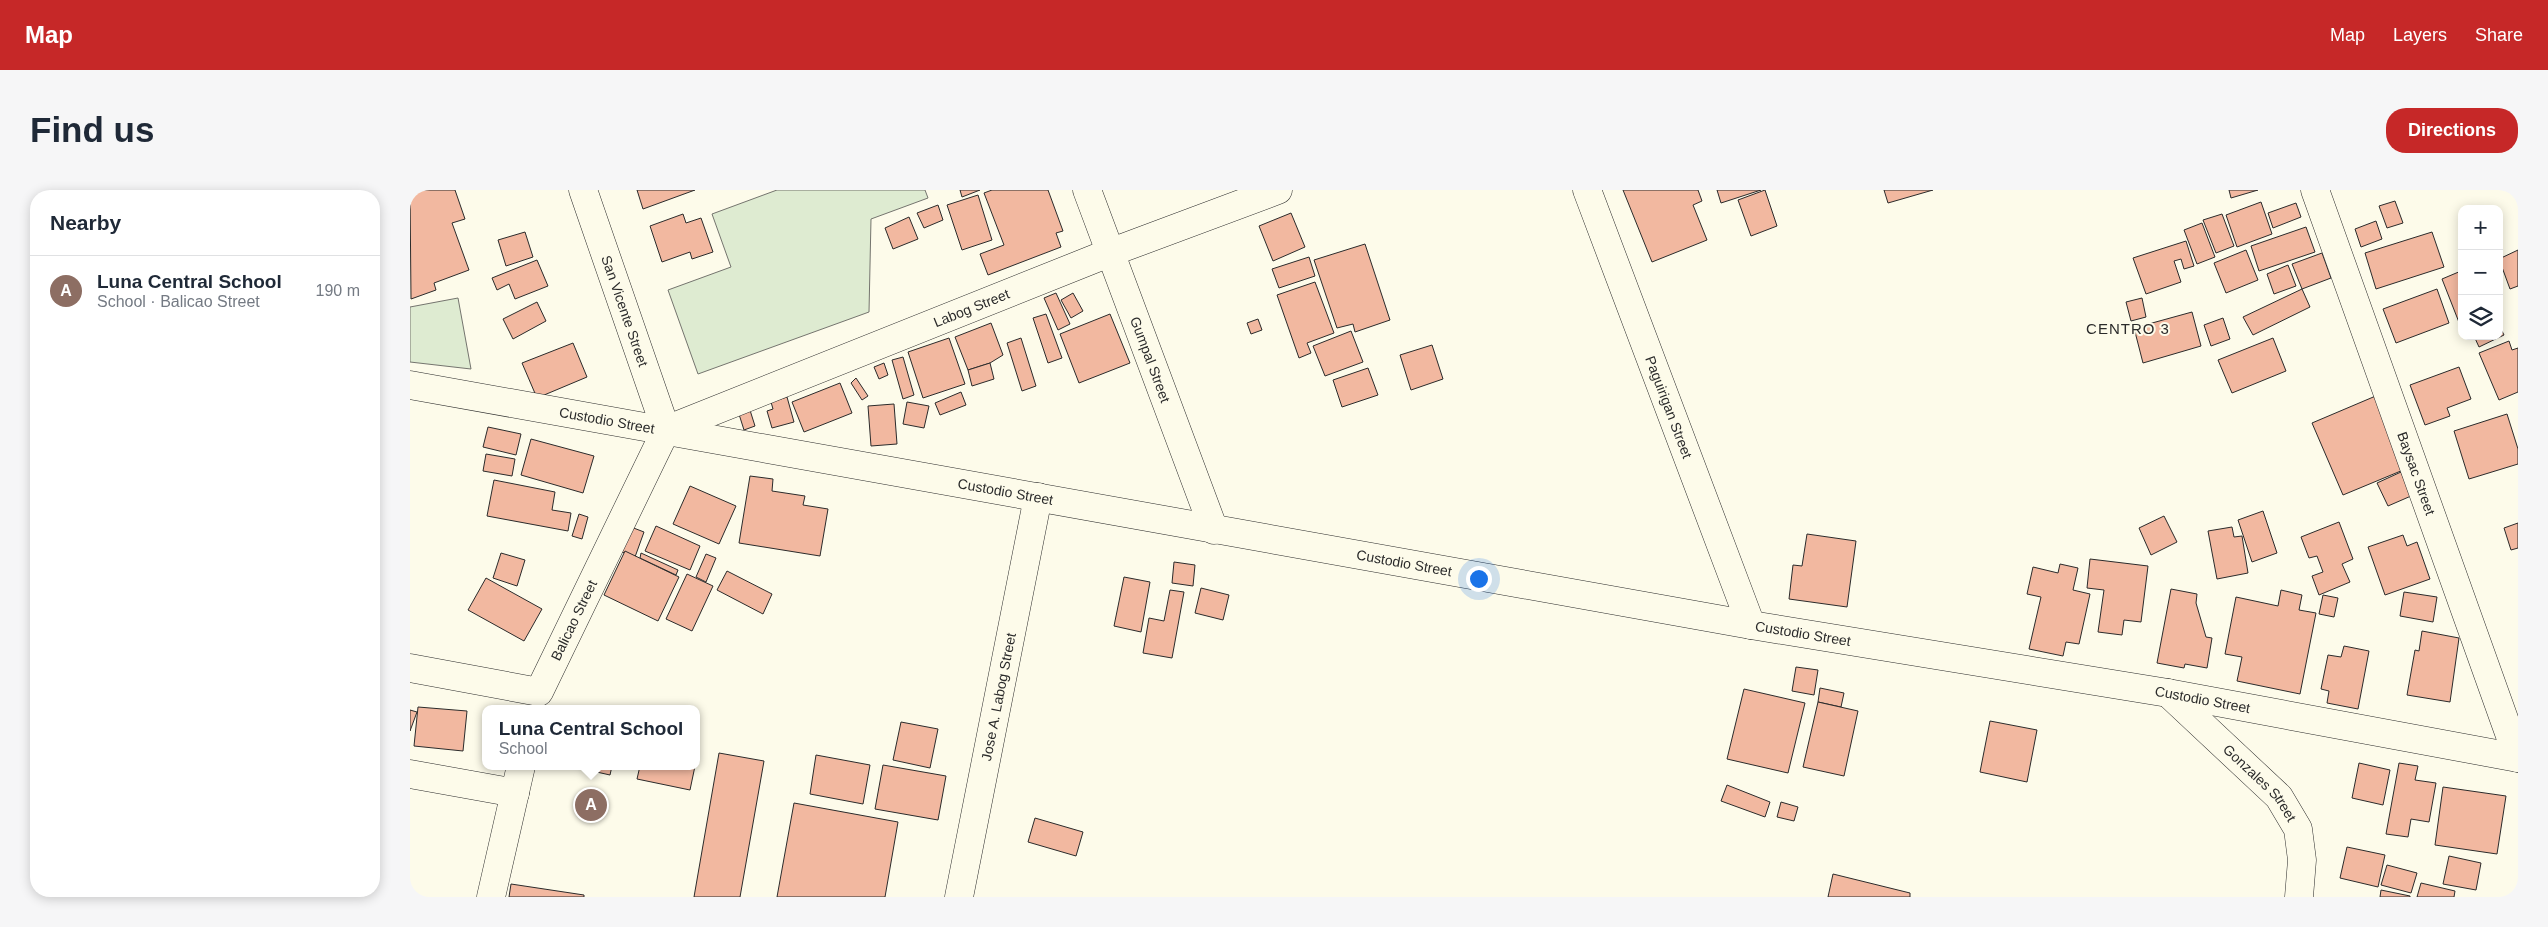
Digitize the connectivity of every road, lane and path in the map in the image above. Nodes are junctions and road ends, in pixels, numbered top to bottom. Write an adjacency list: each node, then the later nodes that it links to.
1 (583, 190): 8 (street, San Vicente Street)
2 (1087, 190): 6 (street, Gumpal Street)
3 (1278, 190): 6 (street, Labog Street)
4 (1587, 190): 11 (street, Paguirigan Street)
5 (2315, 190): 15 (street, Baysac Street)
6 (1109, 253): 8 (street, Labog Street); 10 (street, Gumpal Street)
7 (410, 385): 8 (street, Custodio Street)
8 (666, 430): 9 (street, Custodio Street); 14 (street, Balicao Street)
9 (1038, 497): 10 (street, Custodio Street); 20 (street, Jose A. Labog Street)
10 (1214, 530): 11 (street, Custodio Street)
11 (1751, 625): 13 (street, Custodio Street)
12 (410, 668): 14 (street, Balicao Street)
13 (2168, 693): 15 (street, Custodio Street); 21 (street, Gonzales Street)
14 (537, 700)
15 (2518, 758)
16 (520, 770): 18 (street)
17 (410, 774): 18 (street)
18 (515, 793): 19 (street)
19 (491, 897)
20 (959, 897)
21 (2299, 897)

